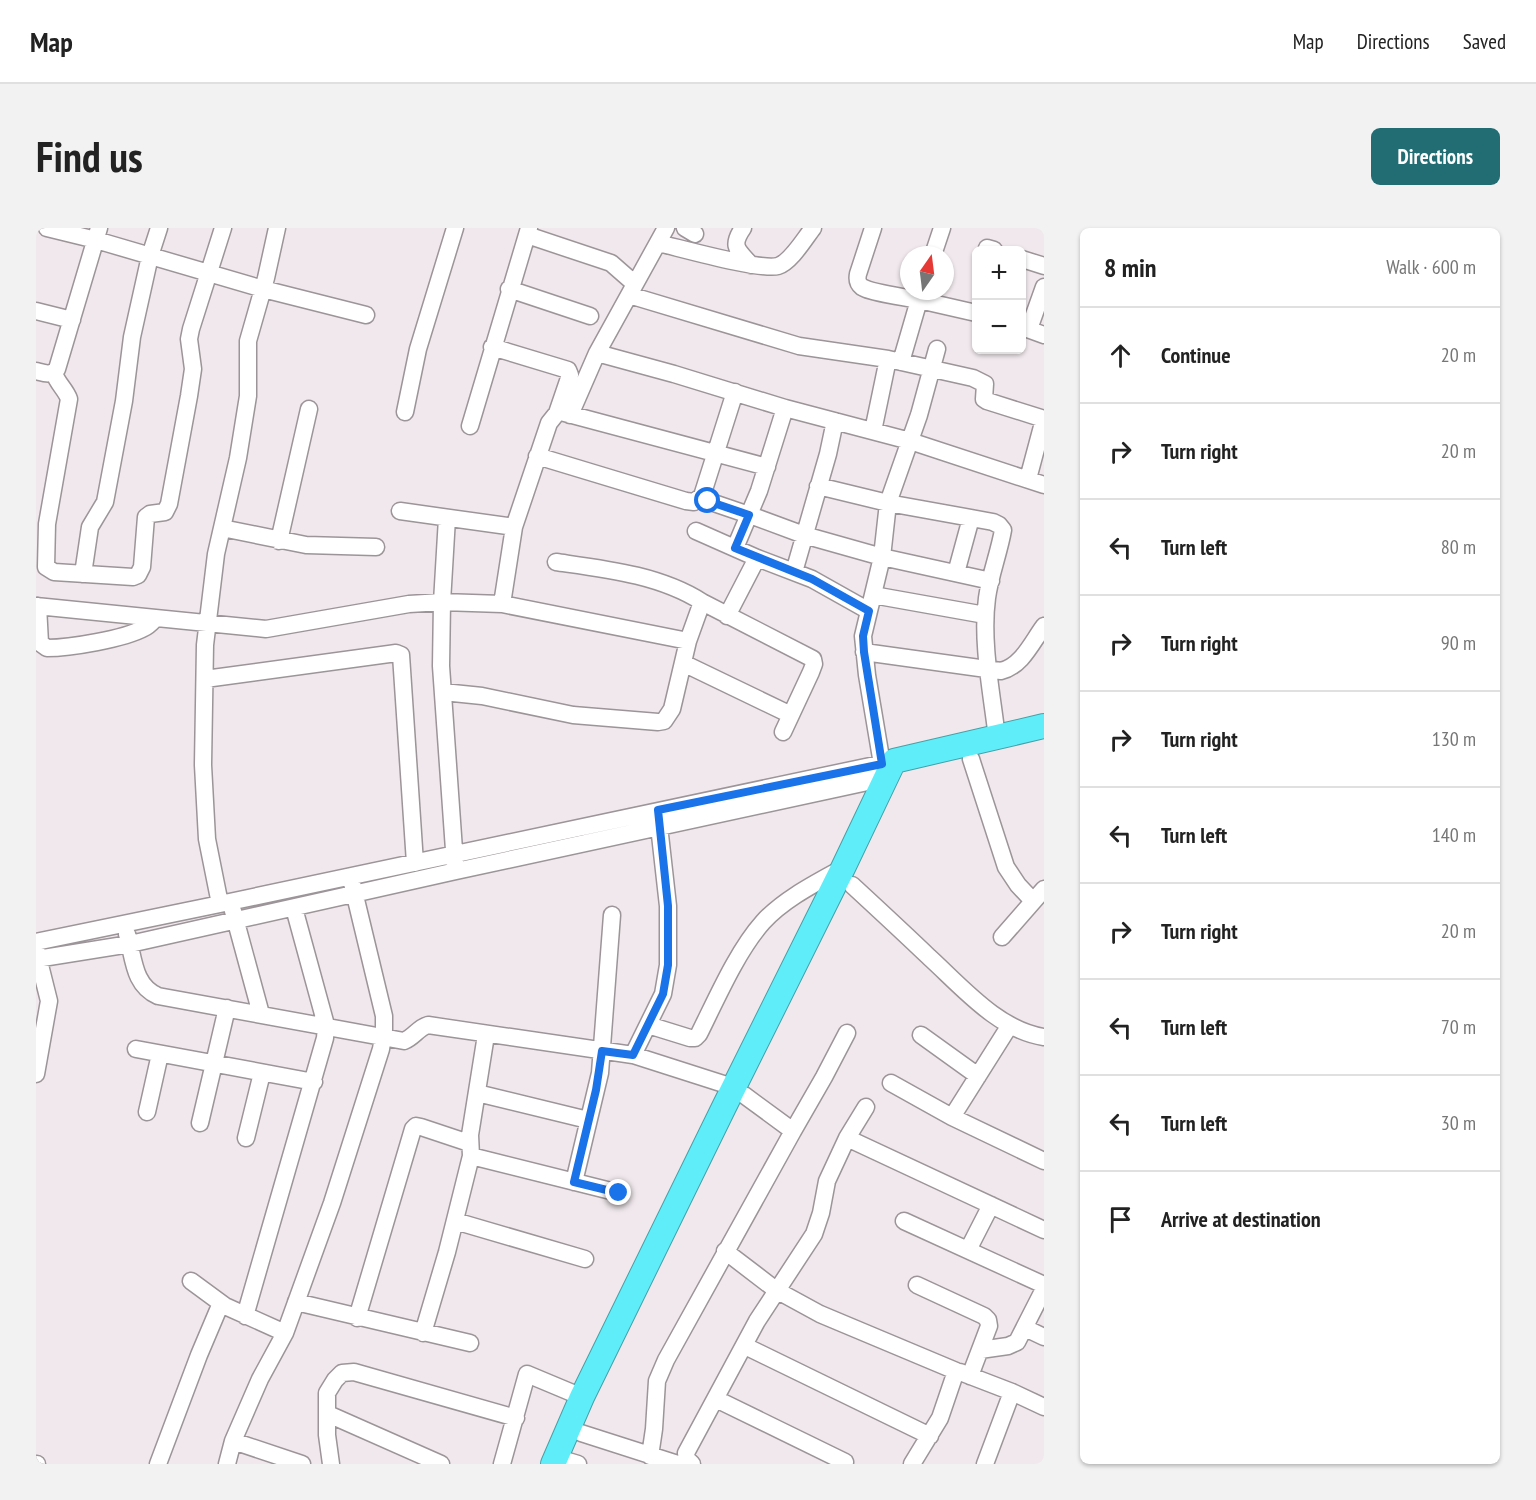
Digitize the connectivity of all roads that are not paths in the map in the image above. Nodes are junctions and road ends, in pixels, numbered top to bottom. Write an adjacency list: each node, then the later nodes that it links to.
1 (38, 228): 14 (street)
2 (47, 228): 12 (street)
3 (159, 228): 16 (street)
4 (223, 228): 20 (street)
5 (277, 228): 22 (street)
6 (455, 228): 44 (street)
7 (743, 228): 18 (street)
8 (813, 228): 18 (street)
9 (873, 228): 25 (street)
10 (942, 228): 15 (street)
11 (528, 231): 23 (street); 24 (street)
12 (98, 234): 16 (street); 32 (street)
13 (662, 235): 18 (street); 24 (street)
14 (36, 237)
15 (936, 246)
16 (150, 256): 20 (street); 75 (street)
17 (1026, 260): 19 (street)
18 (751, 265)
19 (1044, 266)
20 (208, 273): 22 (street); 75 (street)
21 (1044, 287): 33 (street)
22 (263, 289): 30 (street); 64 (street)
23 (509, 289): 31 (street); 34 (street)
24 (632, 290): 36 (street); 37 (street)
25 (900, 293)
26 (918, 300): 37 (street)
27 (936, 300): 29 (street)
28 (36, 311): 32 (street)
29 (972, 312)
30 (366, 315)
31 (590, 316)
32 (72, 320): 40 (street)
33 (1031, 330)
34 (492, 347): 45 (street); 48 (street)
35 (937, 349): 38 (street)
36 (597, 353): 41 (street); 45 (street)
37 (895, 360): 38 (street); 49 (street)
38 (932, 368): 46 (street); 50 (street)
39 (36, 371): 40 (street)
40 (54, 373): 75 (street)
41 (735, 392): 42 (street); 51 (street)
42 (785, 408): 47 (street); 53 (street)
43 (309, 409): 67 (street)
44 (405, 412)
45 (563, 414): 51 (street); 52 (street)
46 (1044, 419): 54 (street)
47 (835, 421): 49 (street); 56 (street)
48 (470, 426)
49 (873, 431): 50 (street)
50 (910, 441): 54 (street); 58 (street)
51 (716, 453): 53 (street); 57 (street)
52 (537, 456): 57 (street); 63 (street)
53 (767, 467): 60 (street)
54 (1028, 480): 55 (street)
55 (1044, 485)
56 (818, 486): 58 (street); 66 (street)
57 (698, 500): 60 (street)
58 (888, 503): 62 (street); 70 (street)
59 (400, 511): 61 (street)
60 (750, 516): 66 (street); 69 (street)
61 (447, 518): 63 (street); 77 (street)
62 (971, 518): 74 (street); 76 (street)
63 (514, 527): 80 (street)
64 (222, 528): 67 (street); 85 (street)
65 (696, 531): 69 (street)
66 (804, 535): 70 (street); 73 (street)
67 (279, 541): 68 (street)
68 (376, 547)
69 (735, 548): 71 (street)
70 (882, 557): 74 (street); 79 (street)
71 (756, 558): 73 (street); 83 (street)
72 (556, 562): 78 (street)
73 (794, 572): 79 (street)
74 (956, 573): 76 (street)
75 (82, 574)
76 (991, 581): 82 (street)
77 (442, 602): 80 (street); 85 (street); 92 (street)
78 (702, 602): 83 (street); 87 (street)
79 (871, 603): 82 (street); 88 (street)
80 (502, 604): 87 (street)
81 (37, 606): 84 (street); 84 (street)
82 (985, 615): 90 (street)
83 (727, 616): 93 (street)
84 (155, 619): 85 (street)
85 (208, 624): 91 (street)
86 (1044, 626): 90 (street)
87 (688, 641): 89 (street)
88 (864, 652): 90 (street); 99 (street)
89 (683, 663): 92 (street); 93 (street)
90 (989, 670): 96 (street)
91 (205, 679): 101 (street); 106 (street)
92 (443, 692): 102 (street)
93 (791, 715): 95 (street)
94 (1044, 726): 96 (highway)
95 (783, 732)
96 (997, 738): 99 (highway)
97 (1044, 742): 98 (highway)
98 (970, 759): 99 (highway); 105 (street)
99 (896, 767): 100 (street); 103 (highway)
100 (659, 818): 102 (street); 118 (street)
101 (415, 863): 102 (street); 104 (street)
102 (454, 863): 104 (street)
103 (848, 877): 118 (street); 119 (street); 135 (highway)
104 (352, 885): 106 (street); 107 (street); 123 (street)
105 (1039, 895): 111 (street)
106 (225, 903): 109 (street); 110 (street)
107 (294, 908): 109 (street); 117 (street)
108 (612, 915): 126 (street)
109 (236, 921): 113 (street); 116 (street)
110 (124, 924): 112 (street); 113 (street)
111 (1002, 937)
112 (36, 942)
113 (130, 944): 114 (street); 115 (street)
114 (37, 955): 131 (street)
115 (227, 1008): 116 (street); 129 (street)
116 (261, 1014): 117 (street)
117 (326, 1025): 123 (street); 133 (street)
118 (648, 1025): 128 (street)
119 (1010, 1025): 124 (street); 132 (street)
120 (847, 1033): 142 (street)
121 (486, 1035): 123 (street); 126 (street); 136 (street)
122 (921, 1035): 132 (street)
123 (383, 1037): 161 (street)
124 (1044, 1037)
125 (136, 1049): 127 (street)
126 (602, 1051): 128 (street); 140 (street)
127 (159, 1054): 129 (street); 138 (street)
128 (633, 1055): 135 (street)
129 (214, 1064): 130 (street); 141 (street)
130 (262, 1073): 133 (street); 143 (street)
131 (36, 1074)
132 (978, 1076): 139 (street)
133 (314, 1082): 163 (street)
134 (891, 1083): 139 (street)
135 (739, 1091): 142 (street); 174 (highway); 179 (highway)
136 (477, 1093): 140 (street); 145 (street)
137 (866, 1107): 144 (street)
138 (147, 1112)
139 (952, 1117): 146 (street)
140 (588, 1120): 147 (street)
141 (200, 1123)
142 (793, 1131): 153 (street)
143 (246, 1138)
144 (847, 1138): 149 (street); 160 (street)
145 (470, 1149): 147 (street); 150 (street); 164 (street)
146 (1044, 1161)
147 (574, 1182): 148 (street)
148 (619, 1193)
149 (991, 1205): 152 (street); 154 (street)
150 (455, 1221): 155 (street); 167 (street)
151 (903, 1221): 154 (street)
152 (1044, 1230)
153 (725, 1251): 160 (street); 182 (street)
154 (968, 1251): 158 (street)
155 (585, 1259)
156 (191, 1281): 162 (street)
157 (918, 1284): 171 (street)
158 (1044, 1285)
159 (1044, 1289): 165 (street)
160 (776, 1290): 170 (street); 172 (street)
161 (296, 1302): 164 (street); 166 (street)
162 (221, 1303): 163 (street); 185 (street)
163 (245, 1316): 166 (street)
164 (357, 1318): 167 (street)
165 (1025, 1329): 168 (street); 171 (street)
166 (285, 1333): 181 (street)
167 (423, 1333): 169 (street)
168 (1044, 1337)
169 (470, 1343)
170 (745, 1346): 175 (street); 180 (street)
171 (980, 1350): 172 (street)
172 (963, 1373): 173 (street); 180 (street)
173 (1012, 1392): 176 (street); 194 (street)
174 (582, 1397): 178 (street); 184 (highway)
175 (716, 1399): 183 (street); 192 (street)
176 (1044, 1407)
177 (328, 1414): 178 (street); 188 (street); 189 (street)
178 (516, 1418): 190 (street)
179 (581, 1433): 182 (street); 184 (highway)
180 (930, 1436): 193 (street)
181 (233, 1441): 186 (street); 187 (street)
182 (650, 1456): 191 (street)
183 (845, 1462)
184 (566, 1463)
185 (158, 1464)
186 (227, 1464)
187 (302, 1464)
188 (331, 1464)
189 (441, 1464)
190 (502, 1464)
191 (678, 1464)
192 (692, 1464)
193 (912, 1464)
194 (985, 1464)

